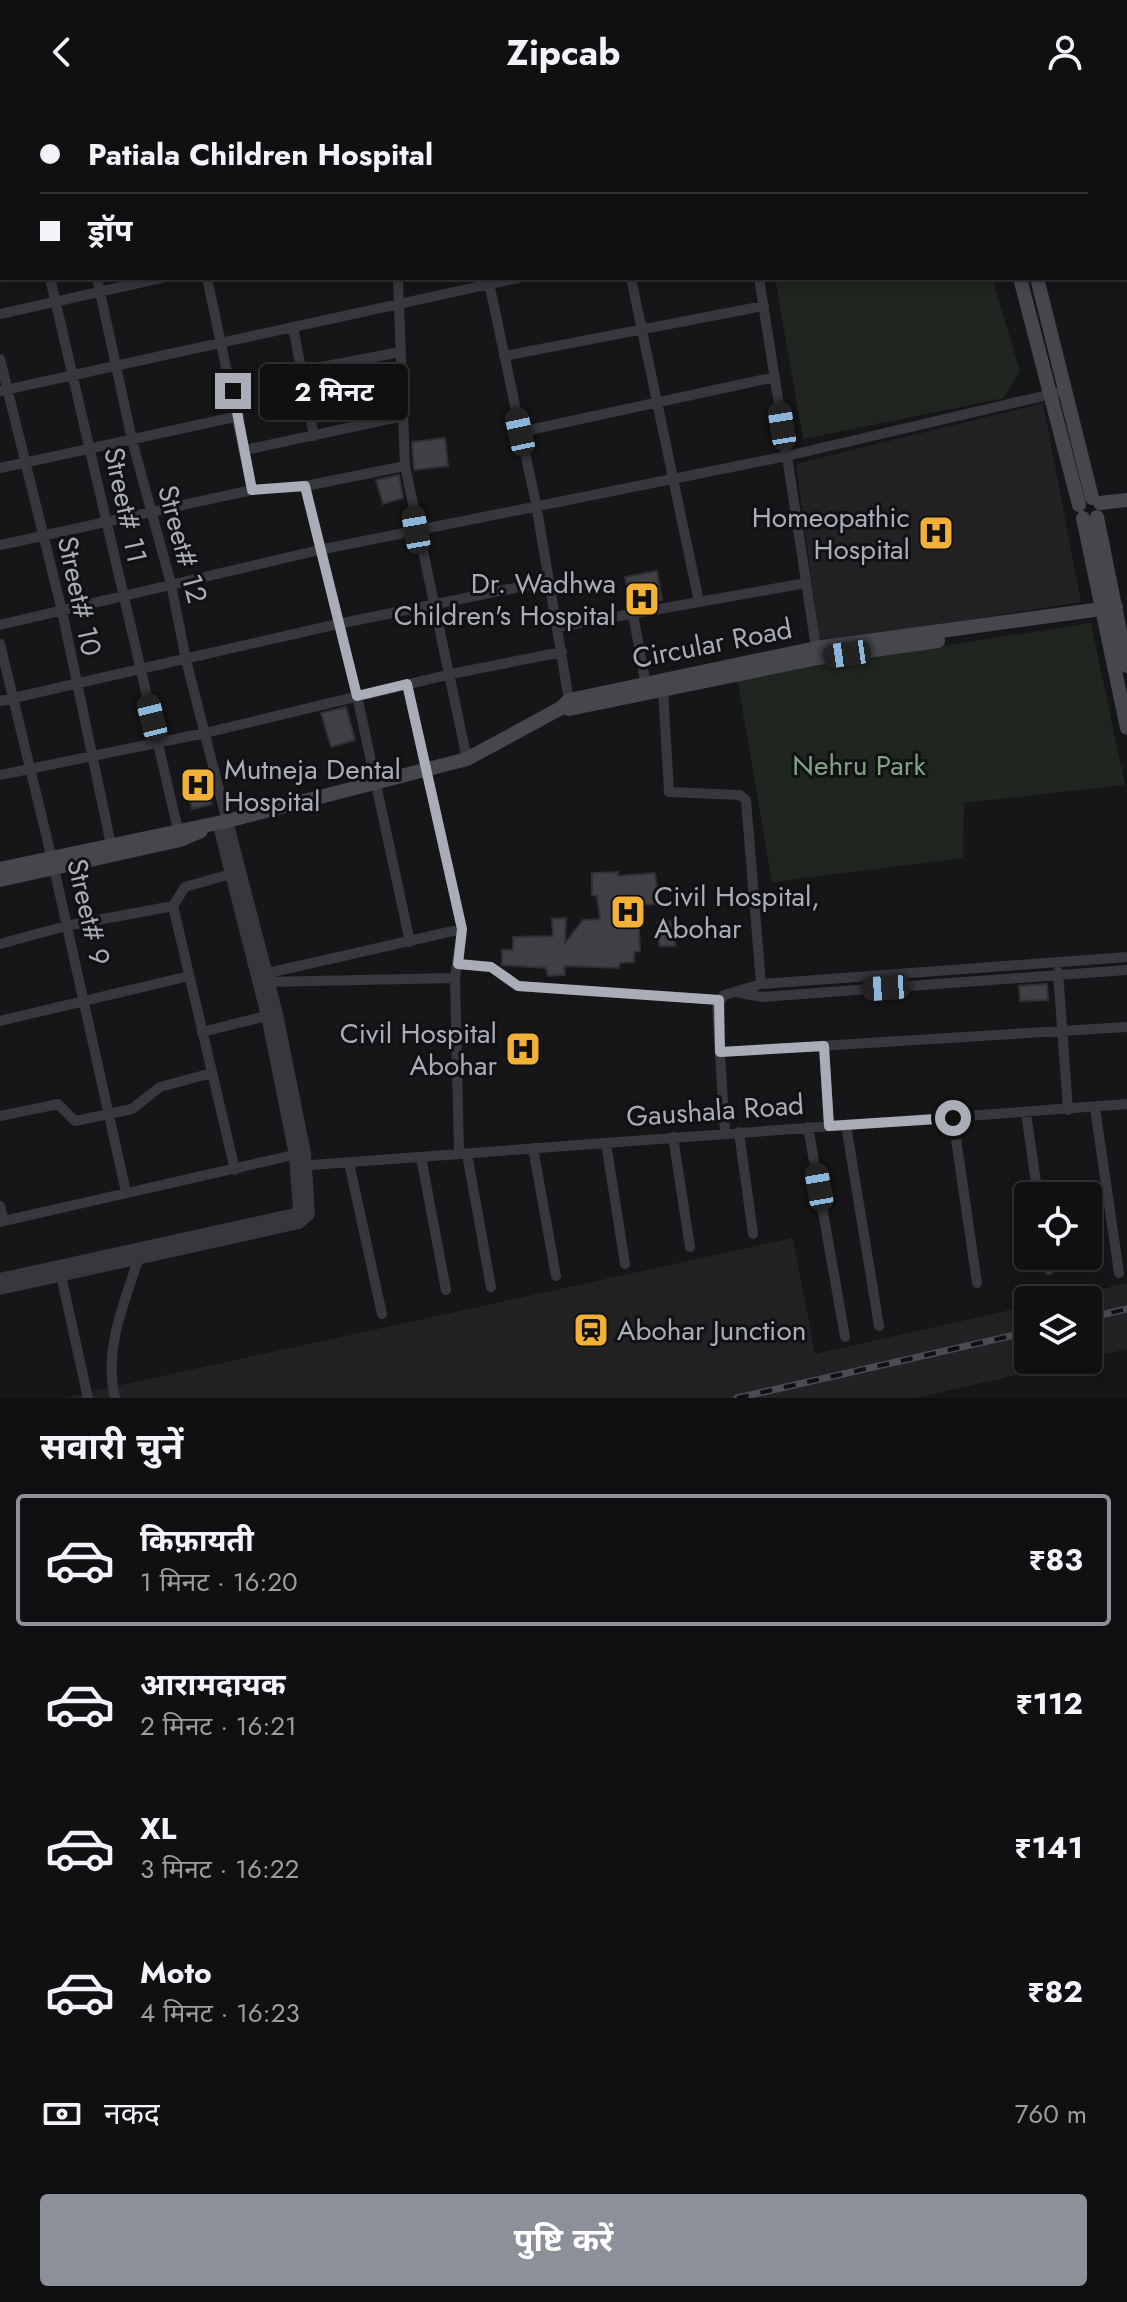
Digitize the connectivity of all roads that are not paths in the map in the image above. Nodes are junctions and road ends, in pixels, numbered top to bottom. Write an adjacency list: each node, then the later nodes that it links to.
1 (51, 280): 12 (street, Street# 11)
2 (97, 280): 11 (street, Street# 12)
3 (152, 280): 11 (street)
4 (207, 280): 18 (street)
5 (398, 280): 13 (street)
6 (631, 280): 17 (street)
7 (759, 280): 14 (street)
8 (1021, 280): 27 (main road)
9 (1037, 280): 27 (main road)
10 (488, 281): 13 (street); 20 (street)
11 (100, 292): 12 (street); 22 (street, Street# 12)
12 (56, 301): 15 (street); 24 (street, Street# 11)
13 (399, 303): 16 (street); 19 (street)
14 (764, 306): 17 (street); 25 (street)
15 (0, 314)
16 (293, 327): 18 (street); 23 (street)
17 (641, 328): 20 (street); 28 (street)
18 (222, 341): 22 (street); 29 (street)
19 (400, 352): 23 (street); 30 (street)
20 (504, 356): 31 (street)
21 (0, 359): 26 (street, Street# 10)
22 (117, 367): 24 (street); 33 (street, Street# 12)
23 (301, 371): 32 (street)
24 (74, 375): 26 (street); 34 (street, Street# 11)
25 (775, 377): 28 (street); 36 (street)
26 (4, 390): 37 (street, Street# 10)
27 (1059, 392): 36 (street); 45 (main road)
28 (656, 404): 31 (street); 40 (street)
29 (239, 416): 33 (street); 35 (street)
30 (403, 416): 32 (street); 38 (street)
31 (520, 432): 44 (street)
32 (314, 436): 35 (street)
33 (132, 440): 34 (street); 47 (street, Street# 12)
34 (90, 449): 37 (street); 48 (street, Street# 11)
35 (245, 450): 42 (street)
36 (787, 456): 40 (street); 54 (street)
37 (24, 463): 39 (street); 50 (street, Street# 10)
38 (405, 466): 41 (street); 49 (street)
39 (0, 468)
40 (673, 477): 44 (street); 57 (street)
41 (305, 486): 42 (street); 52 (street)
42 (252, 490): 47 (street)
43 (1127, 500): 45 (main road)
44 (536, 504): 49 (street); 53 (street)
45 (1092, 509): 46 (main road); 60 (main road)
46 (1127, 510)
47 (150, 513): 48 (street); 55 (street, Street# 12)
48 (106, 525): 50 (street); 56 (street, Street# 11)
49 (416, 530): 52 (street); 58 (street)
50 (42, 536): 51 (street); 59 (street, Street# 10)
51 (0, 545)
52 (319, 550): 55 (street); 62 (street)
53 (549, 581): 58 (street); 64 (street)
54 (806, 583): 57 (street); 67 (street)
55 (171, 584): 56 (street); 68 (street, Street# 12)
56 (122, 594): 59 (street); 70 (street, Street# 11)
57 (699, 602): 61 (street)
58 (434, 603): 62 (street); 71 (street)
59 (62, 611): 63 (street); 72 (street, Street# 10)
60 (1111, 612): 67 (main road, Circular Road); 69 (main road); 80 (main road)
61 (633, 614): 64 (street); 74 (street)
62 (338, 624): 68 (street); 76 (street)
63 (0, 625)
64 (558, 627): 66 (street)
65 (0, 644): 77 (street, Street# 9)
66 (562, 652): 71 (street); 79 (street)
67 (817, 653): 74 (main road, Circular Road); 75 (main road, Circular Road)
68 (186, 660): 70 (street); 81 (street, Street# 12)
69 (1127, 666)
70 (140, 670): 72 (street); 82 (street, Street# 11)
71 (451, 674): 73 (street); 84 (street)
72 (74, 683): 77 (street); 83 (street, Street# 10)
73 (407, 684): 76 (street); 86 (street)
74 (646, 687): 75 (main road, Circular Road); 79 (main road, Circular Road)
75 (663, 689): 109 (street)
76 (357, 696): 81 (street); 88 (street)
77 (13, 699): 78 (street); 85 (street, Street# 9)
78 (0, 701)
79 (565, 704): 84 (main road, Circular Road)
80 (1127, 728)
81 (205, 733): 82 (street); 89 (street, Street# 12)
82 (158, 741): 83 (street); 90 (street, Street# 11)
83 (91, 756): 85 (street); 91 (street, Street# 10)
84 (467, 759): 86 (main road, Circular Road)
85 (29, 769): 87 (street); 92 (street, Street# 9)
86 (427, 769): 88 (main road, Circular Road); 98 (street)
87 (0, 775)
88 (376, 782): 89 (main road, Circular Road); 99 (street)
89 (219, 822): 90 (main road, Circular Road); 92 (main road, Circular Road); 94 (street)
90 (178, 830): 91 (main road, Circular Road)
91 (111, 845): 92 (main road, Circular Road)
92 (53, 864): 93 (main road, Circular Road); 95 (main road, Circular Road); 97 (street, Street# 9)
93 (0, 869)
94 (234, 873): 96 (street); 107 (street)
95 (0, 880)
96 (173, 906): 97 (street); 105 (street)
97 (66, 926): 100 (street); 112 (street, Street# 9)
98 (462, 929): 99 (street); 103 (street)
99 (410, 942): 107 (street)
100 (0, 944)
101 (1127, 957): 102 (street)
102 (1058, 963): 106 (street); 109 (street)
103 (458, 964): 108 (street); 111 (street)
104 (1127, 970): 106 (street)
105 (189, 976): 112 (street); 116 (street)
106 (1058, 976): 110 (street); 117 (street)
107 (263, 978): 108 (street); 113 (street)
108 (455, 978): 136 (street)
109 (761, 984): 110 (street)
110 (733, 992): 111 (street)
111 (719, 1000): 119 (street)
112 (85, 1004): 114 (street); 125 (street, Street# 9)
113 (272, 1015): 116 (street); 138 (street)
114 (0, 1021)
115 (1127, 1027): 117 (street)
116 (202, 1032): 120 (street)
117 (1061, 1033): 118 (street); 123 (street)
118 (824, 1046): 119 (street); 129 (street)
119 (720, 1052): 132 (street)
120 (212, 1073): 125 (street); 140 (street)
121 (1127, 1104): 122 (street, Gaushala Road)
122 (1095, 1108): 123 (street, Gaushala Road); 150 (street)
123 (1068, 1110): 124 (street, Gaushala Road)
124 (1026, 1113): 127 (street, Gaushala Road); 141 (street)
125 (108, 1114): 126 (street); 142 (street, Street# 9)
126 (0, 1116)
127 (953, 1118): 128 (street, Gaushala Road); 153 (street)
128 (846, 1125): 129 (street, Gaushala Road); 158 (street)
129 (829, 1126): 130 (street, Gaushala Road)
130 (808, 1127): 131 (street, Gaushala Road); 159 (street)
131 (739, 1132): 132 (street, Gaushala Road); 145 (street)
132 (725, 1133): 133 (street, Gaushala Road)
133 (673, 1137): 134 (street, Gaushala Road); 146 (street)
134 (606, 1143): 135 (street, Gaushala Road); 148 (street)
135 (533, 1148): 136 (street, Gaushala Road); 151 (street)
136 (463, 1154): 137 (street, Gaushala Road); 154 (street)
137 (421, 1157): 139 (street, Gaushala Road); 156 (street)
138 (301, 1160): 139 (street, Gaushala Road); 140 (street, Gaushala Road); 147 (street)
139 (349, 1163): 157 (street)
140 (235, 1170): 142 (street, Gaushala Road)
141 (1036, 1182)
142 (126, 1192): 144 (street, Gaushala Road)
143 (0, 1206): 144 (street)
144 (2, 1222)
145 (753, 1234)
146 (690, 1247)
147 (140, 1254): 149 (street); 161 (street)
148 (625, 1264)
149 (60, 1271): 152 (street); 155 (street); 160 (street)
150 (1119, 1273)
151 (556, 1276)
152 (0, 1279)
153 (977, 1283)
154 (491, 1287)
155 (0, 1289)
156 (446, 1290)
157 (382, 1314)
158 (879, 1326)
159 (845, 1337)
160 (88, 1398)
161 (115, 1398)

